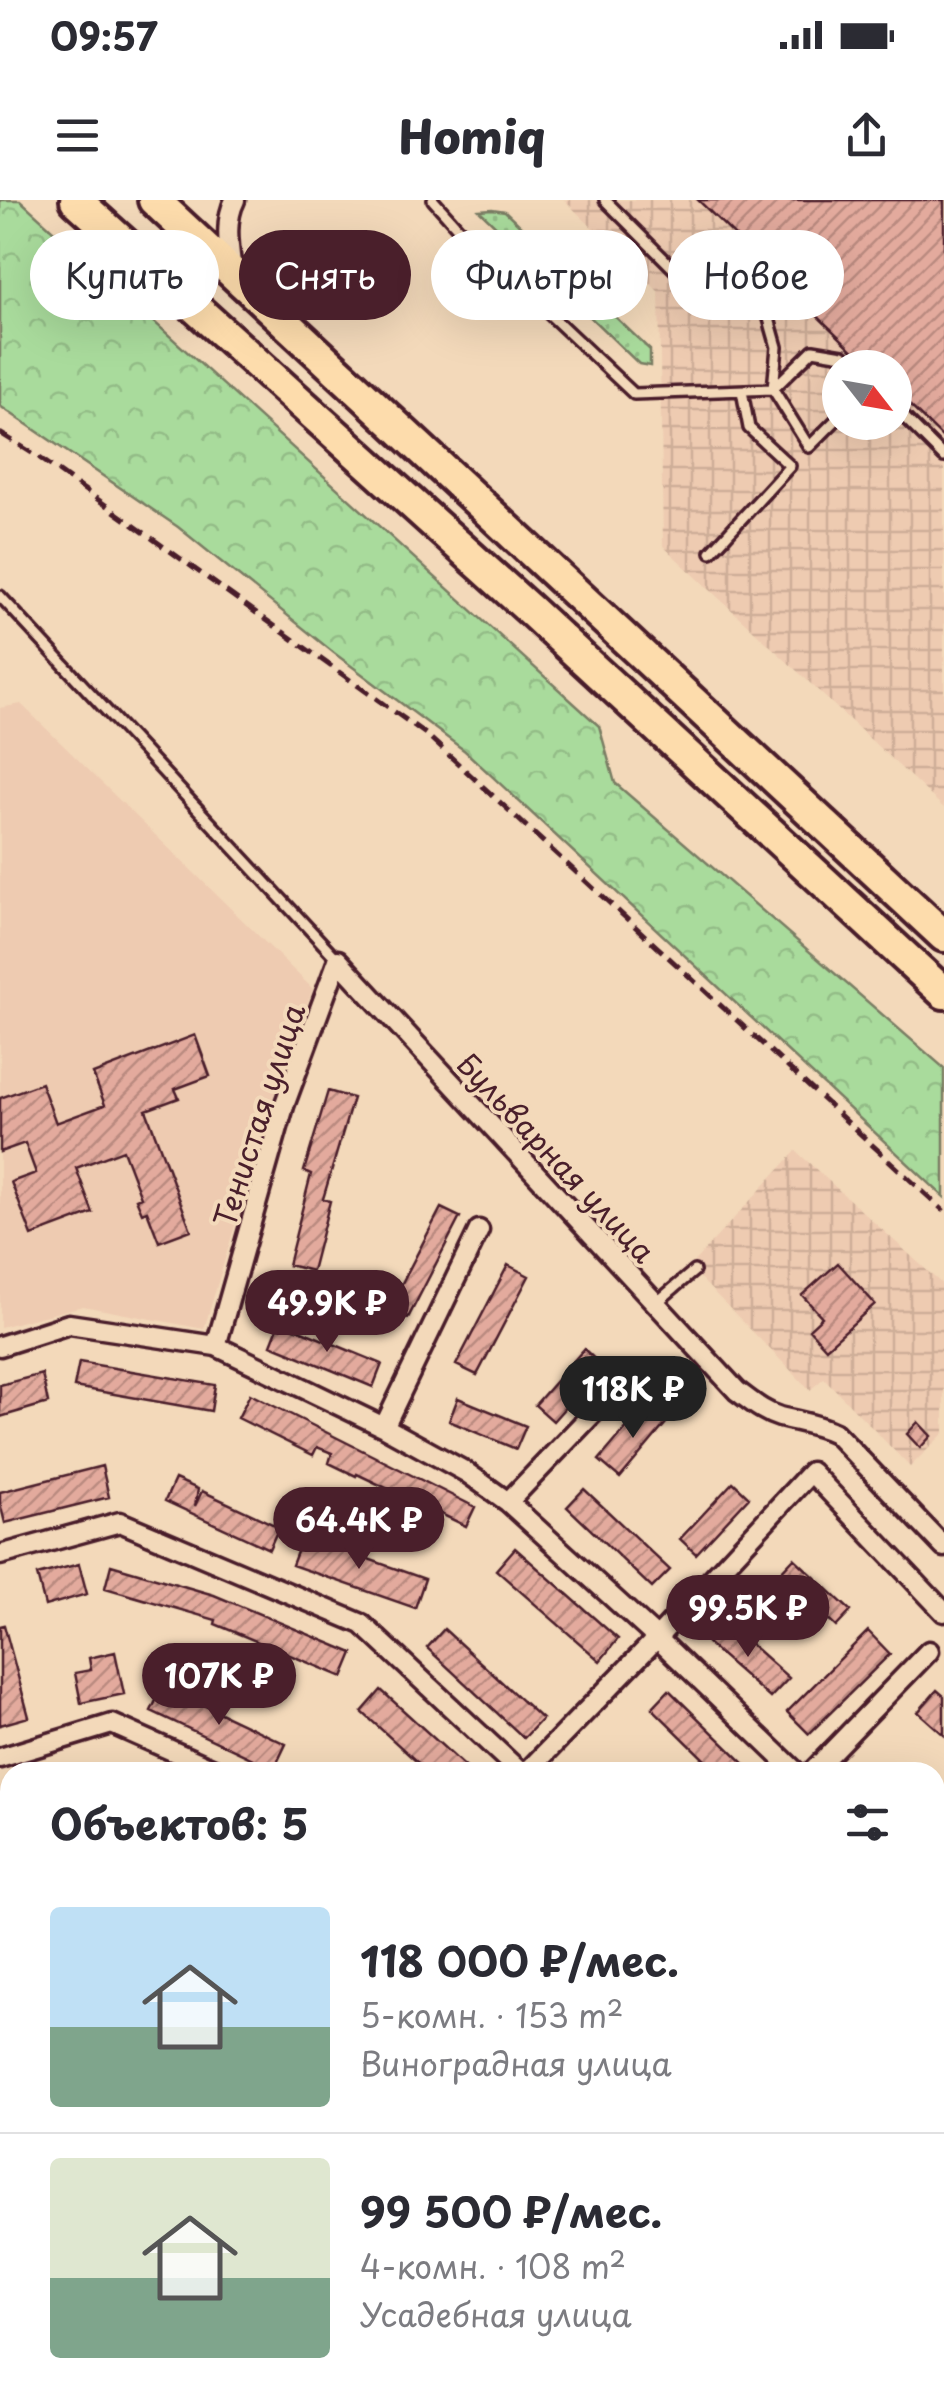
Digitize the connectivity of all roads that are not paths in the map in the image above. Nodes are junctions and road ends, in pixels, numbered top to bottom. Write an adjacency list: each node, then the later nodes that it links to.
1 (76, 200): 17 (highway)
2 (154, 200): 6 (highway)
3 (235, 200): 6 (street)
4 (433, 200): 9 (lane)
5 (604, 200): 8 (lane)
6 (232, 271): 15 (highway)
7 (822, 351): 8 (lane)
8 (773, 388): 9 (lane); 11 (lane)
9 (742, 392): 13 (lane)
10 (912, 425): 12 (lane)
11 (822, 433)
12 (944, 457)
13 (711, 552)
14 (0, 596): 16 (lane)
15 (944, 936)
16 (338, 960): 20 (street, Бульварная улица); 22 (street, Тенистая улица)
17 (944, 993)
18 (479, 1230): 24 (street)
19 (694, 1271): 20 (lane)
20 (655, 1304): 26 (street, Бульварная улица)
21 (0, 1346): 22 (street)
22 (216, 1346): 24 (street)
23 (620, 1385): 25 (street)
24 (384, 1427): 25 (street)
25 (508, 1502): 29 (street)
26 (944, 1548)
27 (0, 1554): 33 (street)
28 (944, 1612): 29 (street)
29 (657, 1638): 34 (street); 35 (street)
30 (929, 1650): 36 (street)
31 (0, 1758): 32 (street)
32 (198, 1762)
33 (513, 1762)
34 (534, 1762)
35 (786, 1762)
36 (822, 1762)

